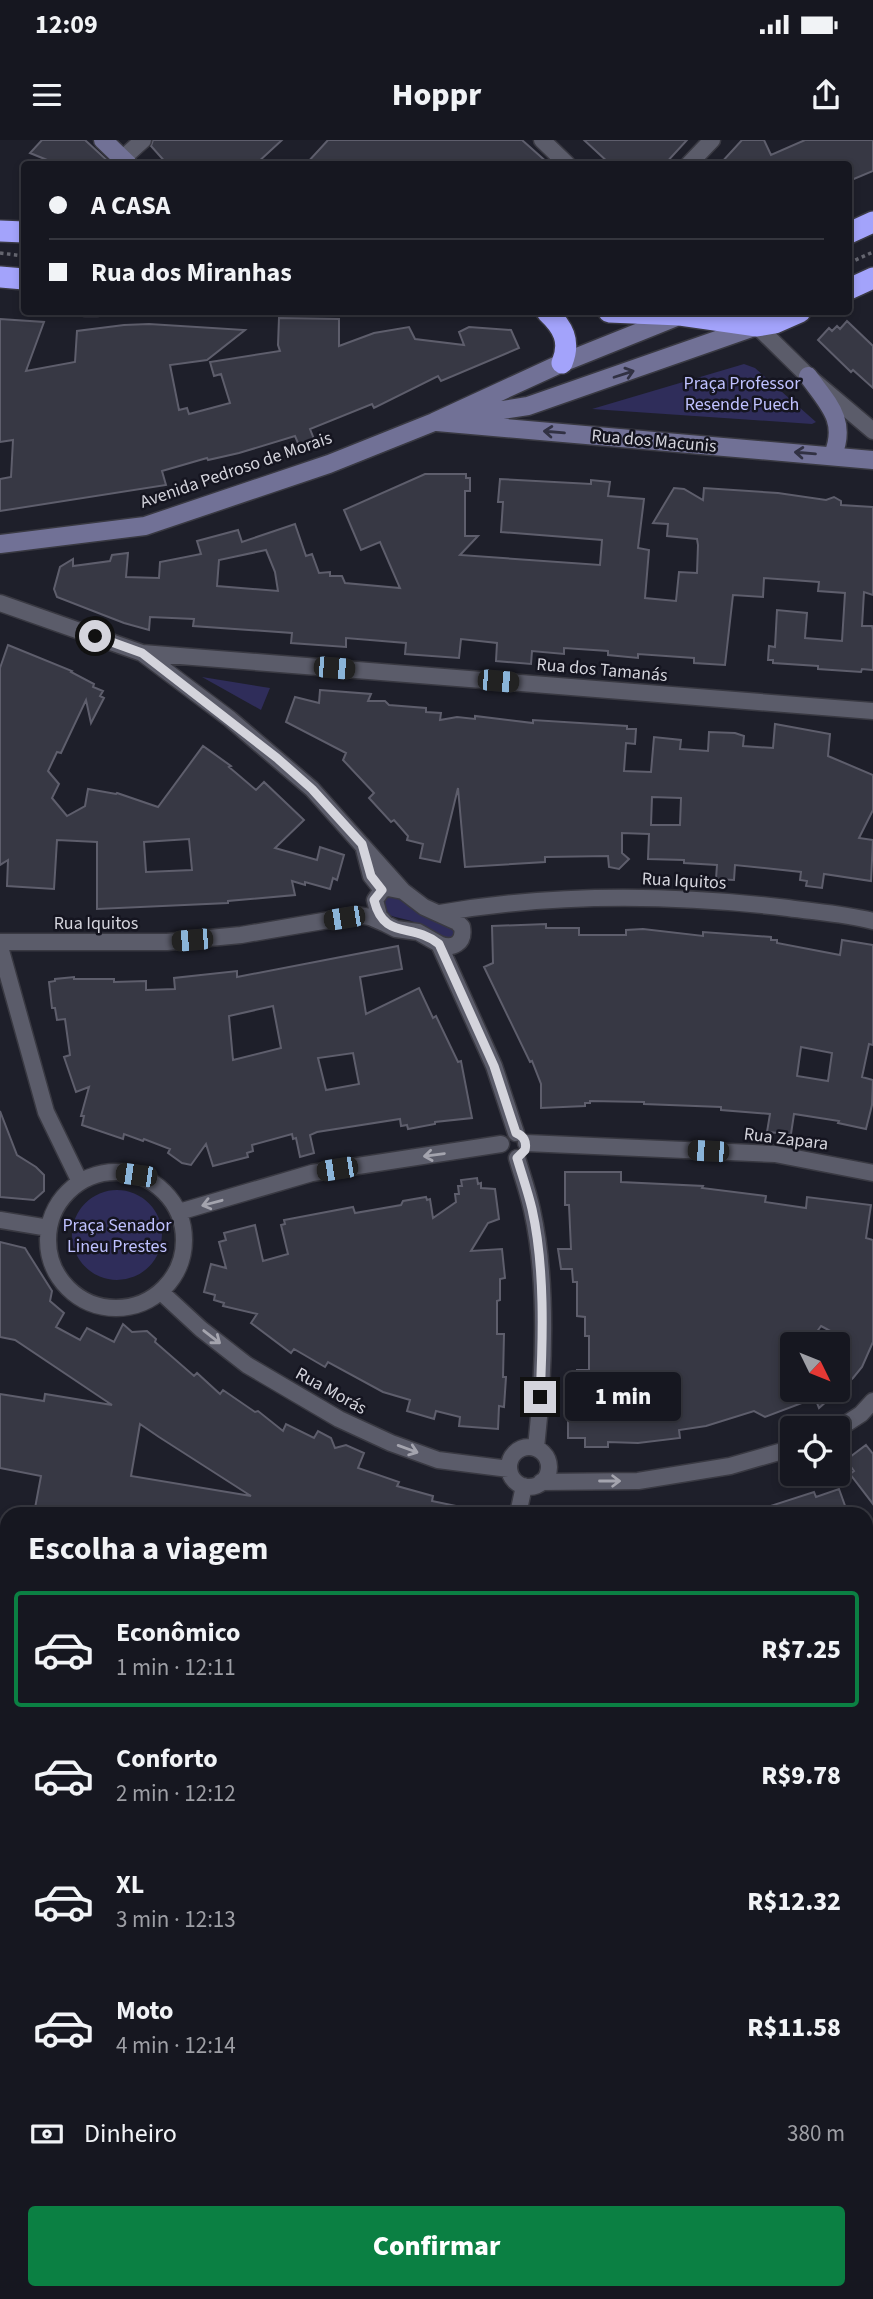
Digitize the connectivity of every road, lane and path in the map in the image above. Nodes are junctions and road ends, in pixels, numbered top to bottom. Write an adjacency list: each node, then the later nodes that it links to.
1 (103, 140): 5 (main road)
2 (143, 140): 6 (street)
3 (542, 140): 7 (street)
4 (712, 140): 8 (street)
5 (124, 161)
6 (126, 161)
7 (564, 161)
8 (692, 161)
9 (873, 222): 12 (highway)
10 (0, 231): 11 (highway)
11 (21, 232)
12 (852, 232)
13 (873, 252): 16 (path)
14 (0, 253): 15 (path)
15 (21, 256)
16 (852, 262)
17 (0, 277): 19 (highway)
18 (873, 278): 20 (highway)
19 (21, 279)
20 (852, 288)
21 (550, 315): 26 (highway)
22 (682, 315): 26 (main road, Avenida Pedroso de Morais)
23 (690, 315): 25 (highway)
24 (793, 315): 25 (highway, Avenida Pedroso de Morais)
25 (757, 326): 27 (street); 28 (main road, Avenida Pedroso de Morais, one-way to 25)
26 (562, 363): 28 (main road, Avenida Pedroso de Morais)
27 (808, 376): 29 (street); 30 (main road)
28 (437, 421): 30 (main road, Rua dos Macunis, one-way to 28); 32 (main road, Avenida Pedroso de Morais)
29 (873, 430)
30 (833, 455): 31 (main road, Rua dos Macunis)
31 (873, 460)
32 (0, 544)
33 (0, 603): 34 (street, Rua dos Tamanás)
34 (142, 653): 35 (street, Rua dos Tamanás); 38 (street)
35 (853, 710): 36 (street, Rua dos Tamanás); 37 (street)
36 (873, 711)
37 (873, 724)
38 (362, 844): 39 (street); 40 (street)
39 (403, 891): 40 (street); 42 (street)
40 (378, 895): 43 (street); 45 (street)
41 (492, 904): 42 (street, Rua Iquitos); 44 (street, Rua Iquitos); 46 (street)
42 (440, 913): 46 (street)
43 (358, 915): 45 (street, Rua Iquitos); 48 (street, Rua Iquitos)
44 (873, 920)
45 (386, 925): 47 (street, Rua Iquitos)
46 (460, 938): 47 (street); 49 (street)
47 (439, 944): 49 (street)
48 (0, 945): 54 (street)
49 (451, 969): 50 (street)
50 (521, 1138): 51 (street); 52 (street); 53 (street, Rua Zapara)
51 (501, 1144): 52 (street); 55 (street, one-way to 55)
52 (517, 1158): 61 (street)
53 (873, 1173)
54 (80, 1182): 55 (street); 57 (street)
55 (179, 1212): 58 (street)
56 (0, 1220): 57 (street)
57 (49, 1228): 58 (street)
58 (160, 1292): 63 (street, Rua Morás, one-way to 63)
59 (873, 1401): 60 (street)
60 (850, 1422)
61 (536, 1448): 63 (street); 64 (street)
62 (780, 1452): 64 (street, one-way to 62)
63 (509, 1469): 65 (street)
64 (541, 1482): 65 (street)
65 (524, 1486): 66 (street)
66 (520, 1507)

